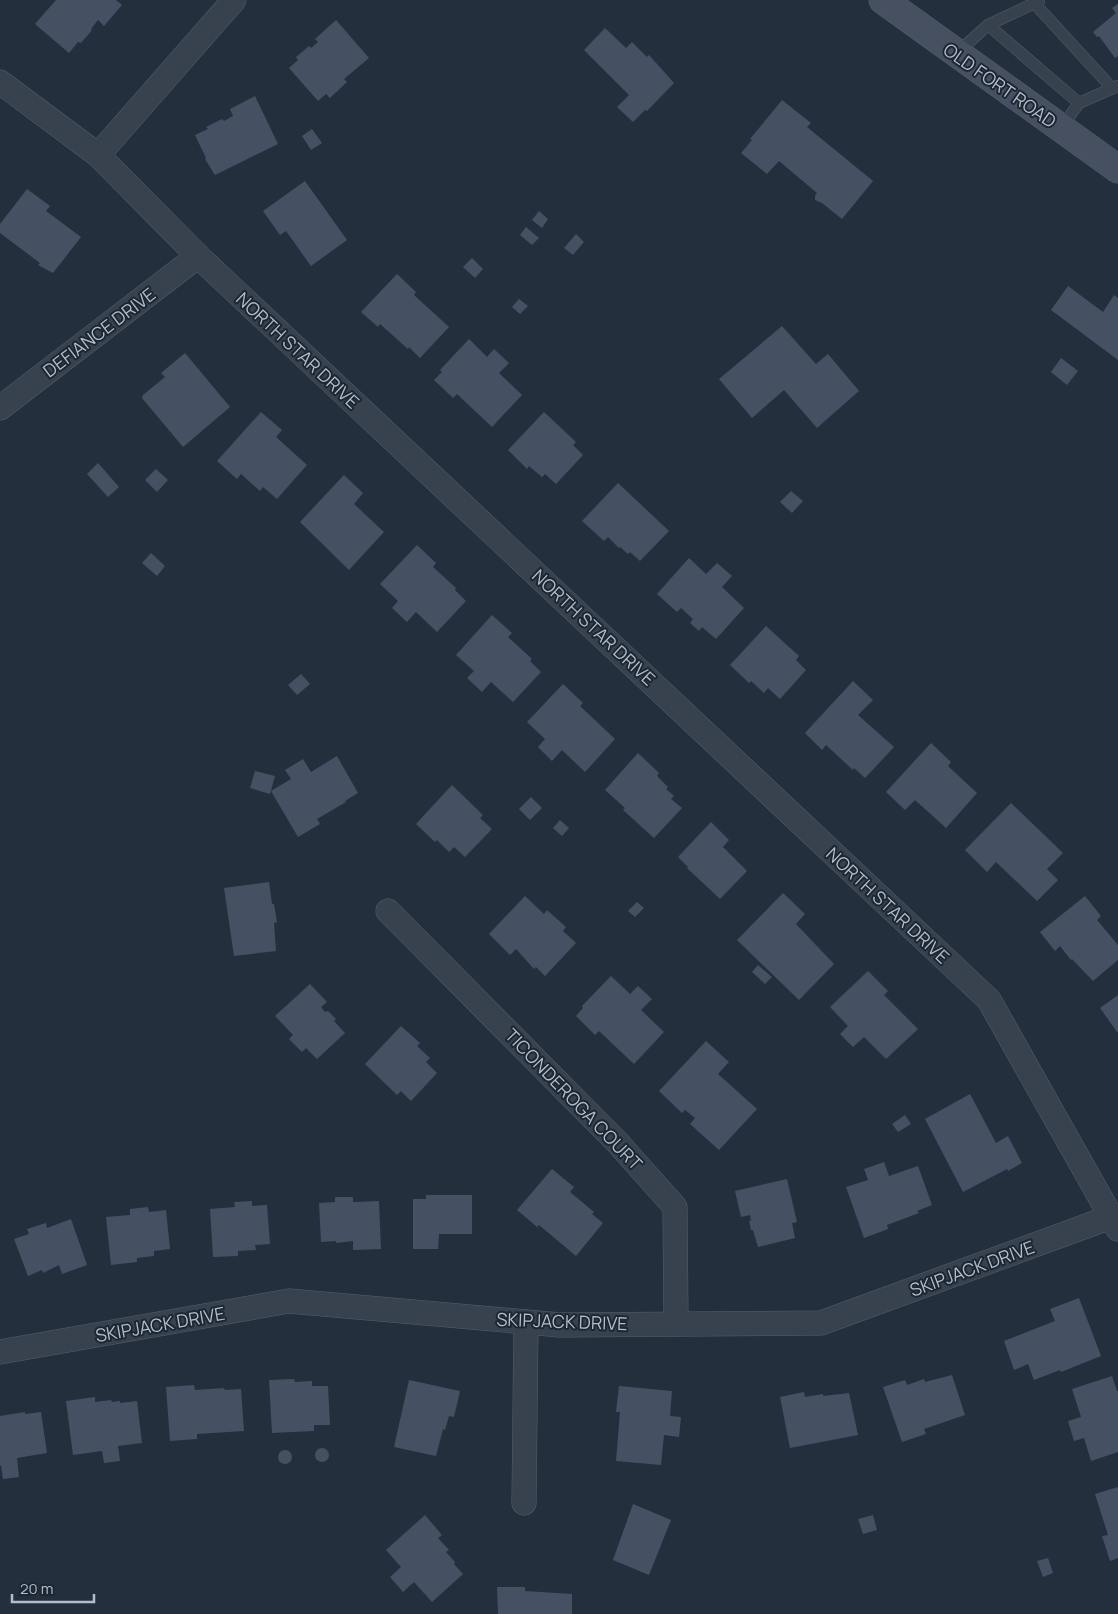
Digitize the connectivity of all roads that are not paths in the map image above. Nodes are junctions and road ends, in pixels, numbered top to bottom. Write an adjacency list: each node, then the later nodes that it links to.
1 (234, 0): 10 (street)
2 (883, 0): 5 (main road, OLD FORT ROAD)
3 (1038, 2): 4 (lane); 7 (lane)
4 (988, 25): 5 (lane); 8 (lane)
5 (956, 54): 9 (main road, OLD FORT ROAD)
6 (0, 82): 10 (street, NORTH STAR DRIVE)
7 (1115, 87): 8 (lane)
8 (1079, 102): 9 (lane)
9 (1061, 128): 11 (main road, OLD FORT ROAD)
10 (98, 155): 12 (street, NORTH STAR DRIVE)
11 (1118, 169)
12 (198, 256): 13 (street, DEFIANCE DRIVE); 15 (street, NORTH STAR DRIVE)
13 (0, 408)
14 (388, 911): 17 (street, TICONDEROGA COURT)
15 (1115, 1223): 17 (street, SKIPJACK DRIVE)
16 (526, 1322): 17 (street, SKIPJACK DRIVE); 18 (street, SKIPJACK DRIVE); 19 (street)
17 (676, 1324)
18 (0, 1352)
19 (524, 1503)

